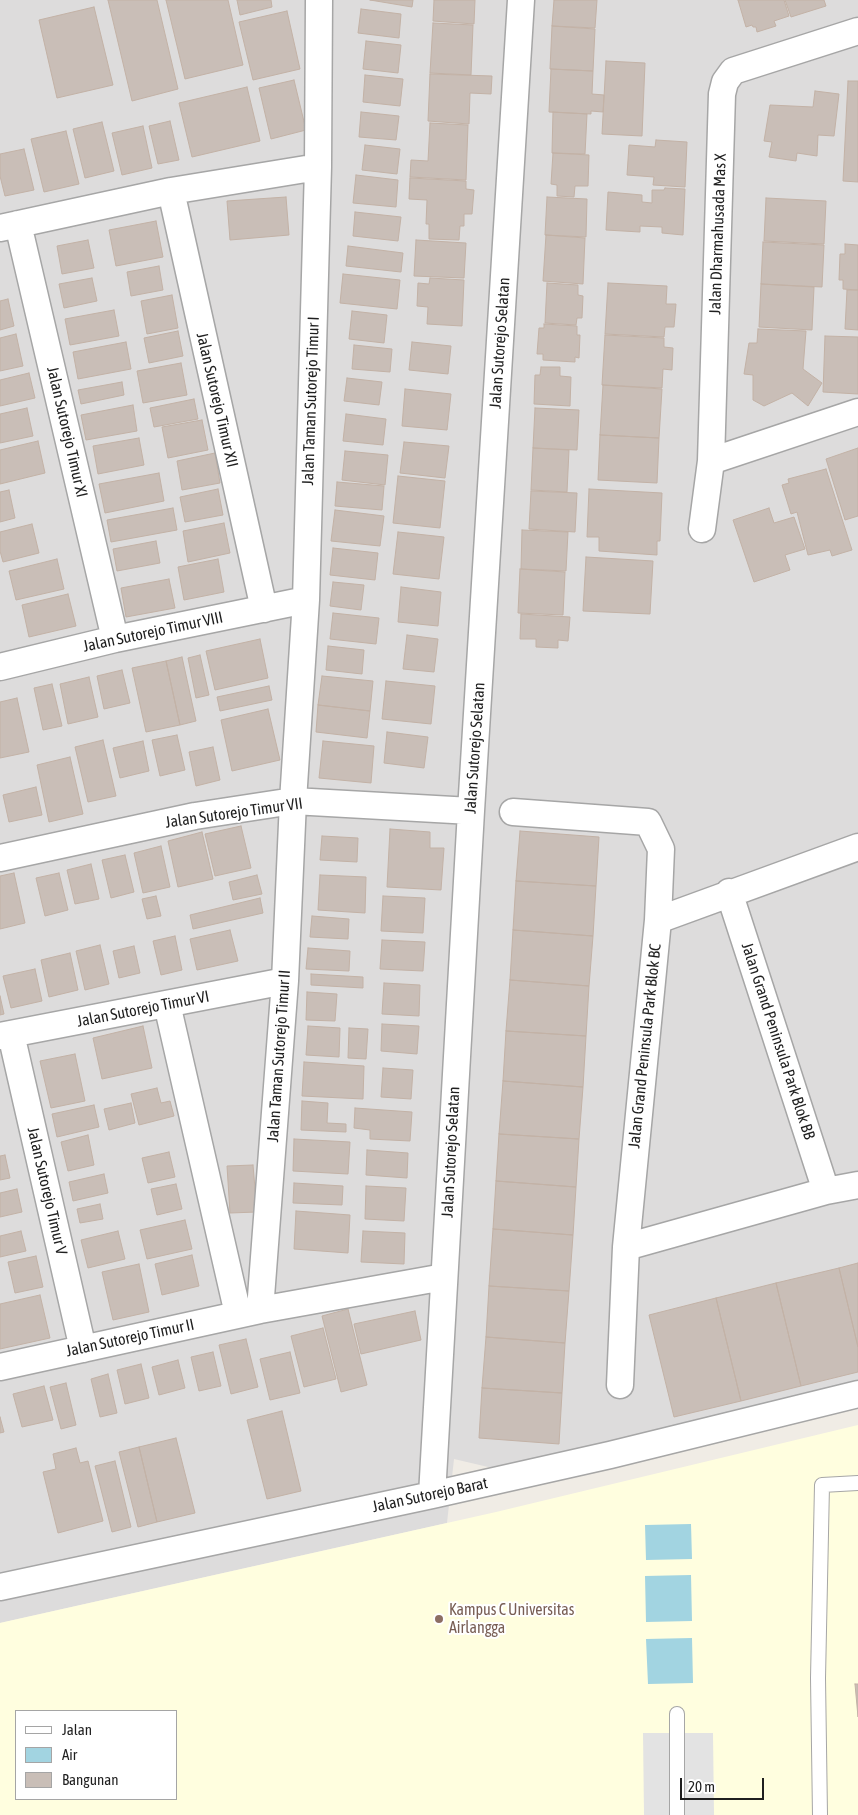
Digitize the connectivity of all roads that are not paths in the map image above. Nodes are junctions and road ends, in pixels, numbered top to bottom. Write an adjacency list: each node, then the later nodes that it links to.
1 (319, 0): 4 (street, Jalan Taman Sutorejo Timur I)
2 (521, 0): 15 (street, Jalan Sutorejo Selatan)
3 (858, 31): 8 (street, Jalan Dharmahusada Mas X)
4 (318, 167): 5 (street); 10 (street, Jalan Taman Sutorejo Timur I)
5 (171, 191): 6 (street); 11 (street, Jalan Sutorejo Timur XII)
6 (9, 226): 12 (street, Jalan Sutorejo Timur XI)
7 (858, 412): 8 (street)
8 (711, 461): 9 (street, Jalan Dharmahusada Mas X)
9 (702, 529)
10 (306, 600): 11 (street, Jalan Sutorejo Timur VIII); 14 (street, Jalan Taman Sutorejo Timur I)
11 (264, 609): 12 (street, Jalan Sutorejo Timur VIII)
12 (115, 639): 13 (street, Jalan Sutorejo Timur VIII)
13 (0, 667)
14 (293, 801): 15 (street, Jalan Sutorejo Timur VII); 18 (street, Jalan Sutorejo Timur VII); 21 (street, Jalan Taman Sutorejo Timur II)
15 (471, 811): 27 (street, Jalan Sutorejo Selatan)
16 (513, 812): 20 (street)
17 (858, 847): 19 (street, Jalan Grand Peninsula Park Blok BC)
18 (0, 858)
19 (729, 892): 20 (street, Jalan Grand Peninsula Park Blok BC); 25 (street, Jalan Grand Peninsula Park Blok BB)
20 (658, 920): 26 (street, Jalan Grand Peninsula Park Blok BC)
21 (285, 981): 22 (street, Jalan Sutorejo Timur VI); 28 (street, Jalan Taman Sutorejo Timur II)
22 (167, 1004): 23 (street, Jalan Sutorejo Timur VI); 28 (street)
23 (5, 1035): 29 (street, Jalan Sutorejo Timur V)
24 (858, 1185): 25 (street)
25 (826, 1190): 26 (street)
26 (626, 1247): 31 (street, Jalan Grand Peninsula Park Blok BC)
27 (444, 1277): 28 (street, Jalan Sutorejo Timur II); 34 (street, Jalan Sutorejo Selatan)
28 (249, 1312): 29 (street, Jalan Sutorejo Timur II)
29 (84, 1348): 30 (street, Jalan Sutorejo Timur II)
30 (0, 1367)
31 (620, 1385)
32 (858, 1394): 34 (street, Jalan Sutorejo Barat)
33 (858, 1483): 38 (lane)
34 (432, 1495): 35 (street, Jalan Sutorejo Barat)
35 (0, 1587)
36 (677, 1714): 37 (lane)
37 (677, 1815)
38 (820, 1815)

